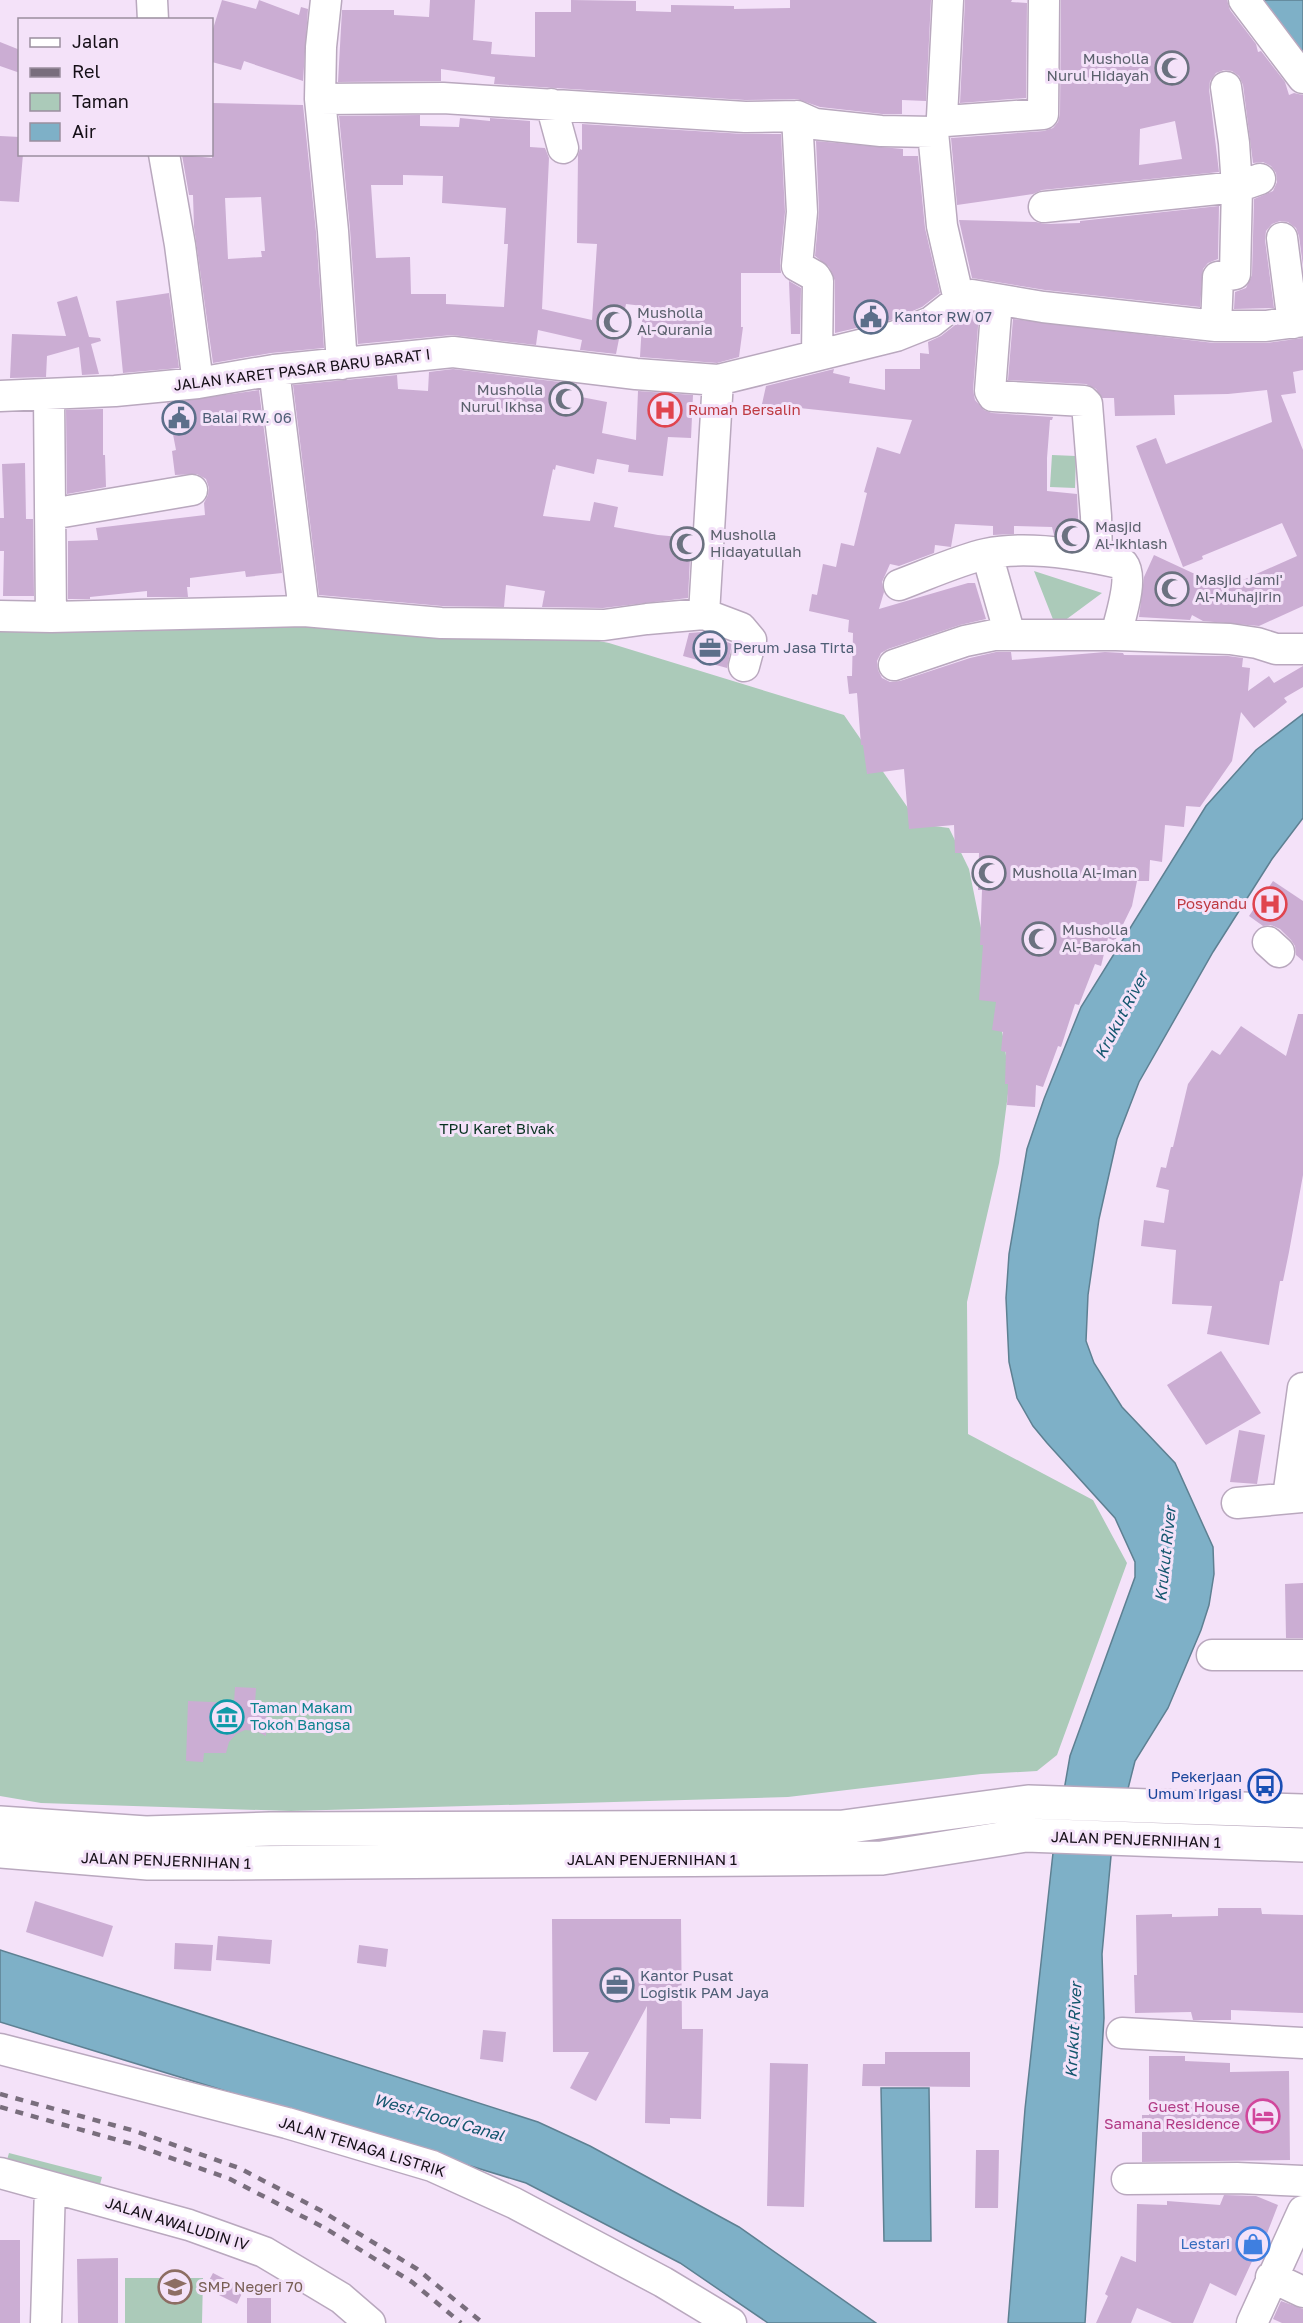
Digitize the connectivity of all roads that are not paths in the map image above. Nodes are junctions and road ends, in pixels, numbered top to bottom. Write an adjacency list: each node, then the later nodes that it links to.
1 (152, 0): 6 (street)
2 (326, 0): 9 (street)
3 (948, 0): 4 (street)
4 (1044, 0)
5 (1244, 0): 7 (street)
6 (153, 18)
7 (1303, 78)
8 (1226, 87): 14 (street)
9 (320, 99): 10 (street); 22 (street)
10 (551, 104): 11 (street); 12 (street)
11 (797, 116): 17 (street); 21 (street)
12 (562, 148)
13 (164, 156): 25 (street)
14 (1249, 183): 15 (street); 20 (street)
15 (1044, 207)
16 (1282, 238): 19 (street)
17 (960, 300): 18 (street); 21 (street, JALAN KARET PASAR BARU BARAT I)
18 (997, 300): 20 (street); 31 (street)
19 (1298, 322): 20 (street)
20 (1216, 326)
21 (817, 355): 24 (street, JALAN KARET PASAR BARU BARAT I)
22 (342, 364): 23 (street, JALAN KARET PASAR BARU BARAT I); 24 (street, JALAN KARET PASAR BARU BARAT I)
23 (274, 370): 25 (street, JALAN KARET PASAR BARU BARAT I); 33 (street)
24 (718, 380): 34 (street)
25 (198, 383): 26 (street, JALAN KARET PASAR BARU BARAT I)
26 (49, 395): 27 (street, JALAN KARET PASAR BARU BARAT I); 29 (street)
27 (0, 396)
28 (192, 490): 29 (street)
29 (51, 514): 36 (street)
30 (987, 554): 31 (street); 32 (street); 37 (street)
31 (1096, 558): 38 (street)
32 (899, 585)
33 (304, 611): 34 (street); 36 (street)
34 (704, 614): 41 (street)
35 (0, 616): 36 (street)
36 (51, 617)
37 (1010, 634): 38 (street); 40 (street)
38 (1116, 635): 39 (street)
39 (1303, 650)
40 (894, 665)
41 (744, 666)
42 (1303, 1388): 43 (street)
43 (1295, 1497): 44 (street)
44 (1237, 1503)
45 (1212, 1655): 46 (street)
46 (1303, 1655)
47 (1303, 1811): 49 (main road, JALAN PENJERNIHAN 1)
48 (0, 1823): 50 (main road, JALAN PENJERNIHAN 1)
49 (270, 1829): 50 (main road, JALAN PENJERNIHAN 1); 54 (main road)
50 (230, 1830): 53 (main road)
51 (1303, 1845): 54 (main road, JALAN PENJERNIHAN 1)
52 (0, 1851): 53 (main road, JALAN PENJERNIHAN 1)
53 (230, 1863): 54 (main road, JALAN PENJERNIHAN 1)
54 (271, 1863)
55 (1122, 2033): 56 (street)
56 (1303, 2043)
57 (0, 2049): 67 (street, JALAN TENAGA LISTRIK)
58 (0, 2173): 61 (street, JALAN AWALUDIN IV)
59 (1127, 2180): 60 (street)
60 (1303, 2181)
61 (50, 2187): 65 (street); 66 (street, JALAN AWALUDIN IV)
62 (1303, 2211): 63 (street)
63 (1271, 2277): 64 (street); 68 (street)
64 (1303, 2292)
65 (46, 2323)
66 (370, 2323)
67 (731, 2323)
68 (1252, 2323)

